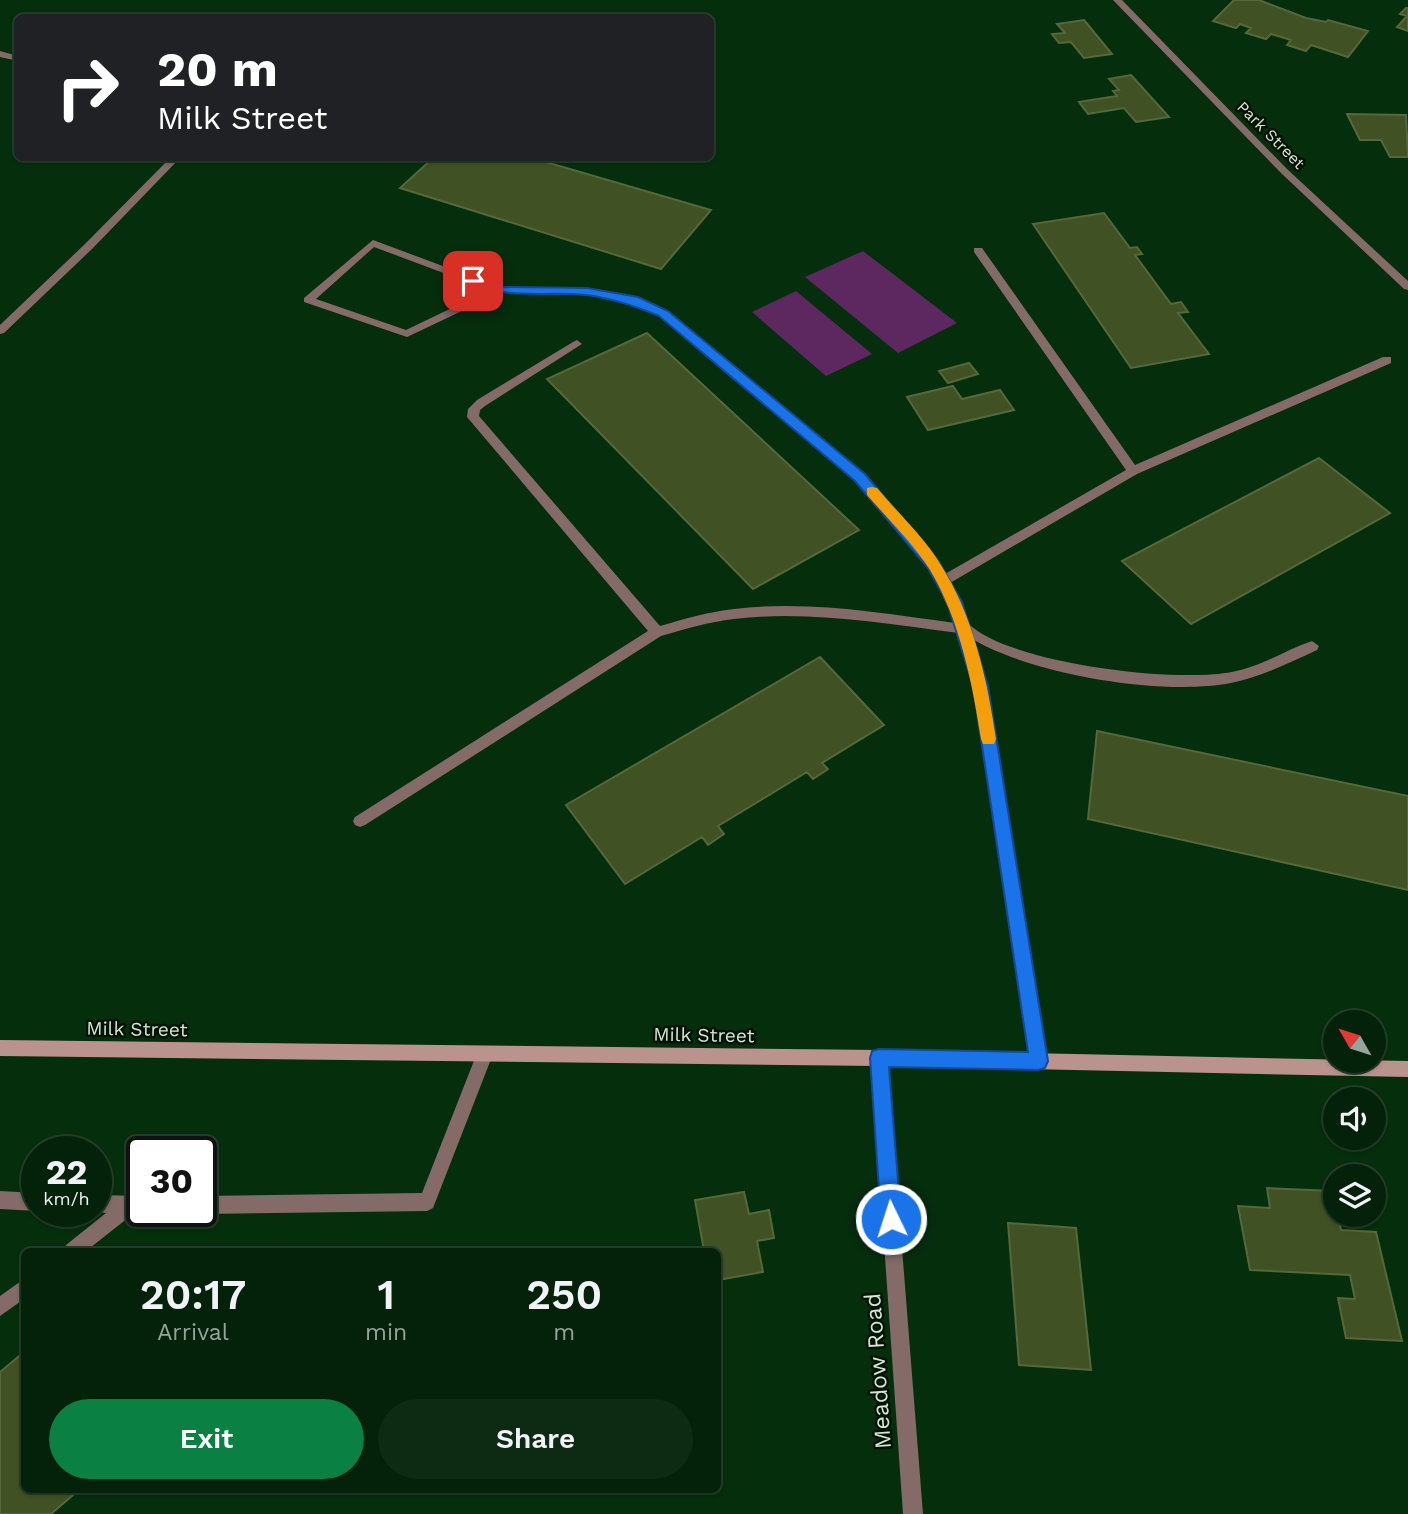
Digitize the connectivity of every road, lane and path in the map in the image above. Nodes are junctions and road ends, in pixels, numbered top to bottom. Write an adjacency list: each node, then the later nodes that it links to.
1 (1117, 0): 4 (street, Park Street)
2 (172, 161): 6 (street)
3 (978, 250): 9 (street)
4 (1408, 287)
5 (498, 290): 5 (street); 10 (street)
6 (0, 331)
7 (577, 344): 12 (street)
8 (1387, 360): 9 (street)
9 (1133, 471): 10 (street)
10 (943, 581): 11 (street)
11 (964, 629): 12 (street); 13 (street); 18 (street)
12 (657, 632): 14 (street)
13 (1312, 646)
14 (360, 821)
15 (0, 1048): 16 (main road, Milk Street)
16 (485, 1054): 17 (main road, Milk Street); 22 (street)
17 (879, 1058): 18 (main road, Milk Street); 27 (street, Meadow Road)
18 (1038, 1061): 19 (main road, Milk Street)
19 (1408, 1069)
20 (0, 1200): 21 (street)
21 (21, 1201)
22 (217, 1205)
23 (126, 1212): 24 (street)
24 (76, 1248)
25 (21, 1290): 26 (street)
26 (0, 1307)
27 (913, 1514)

